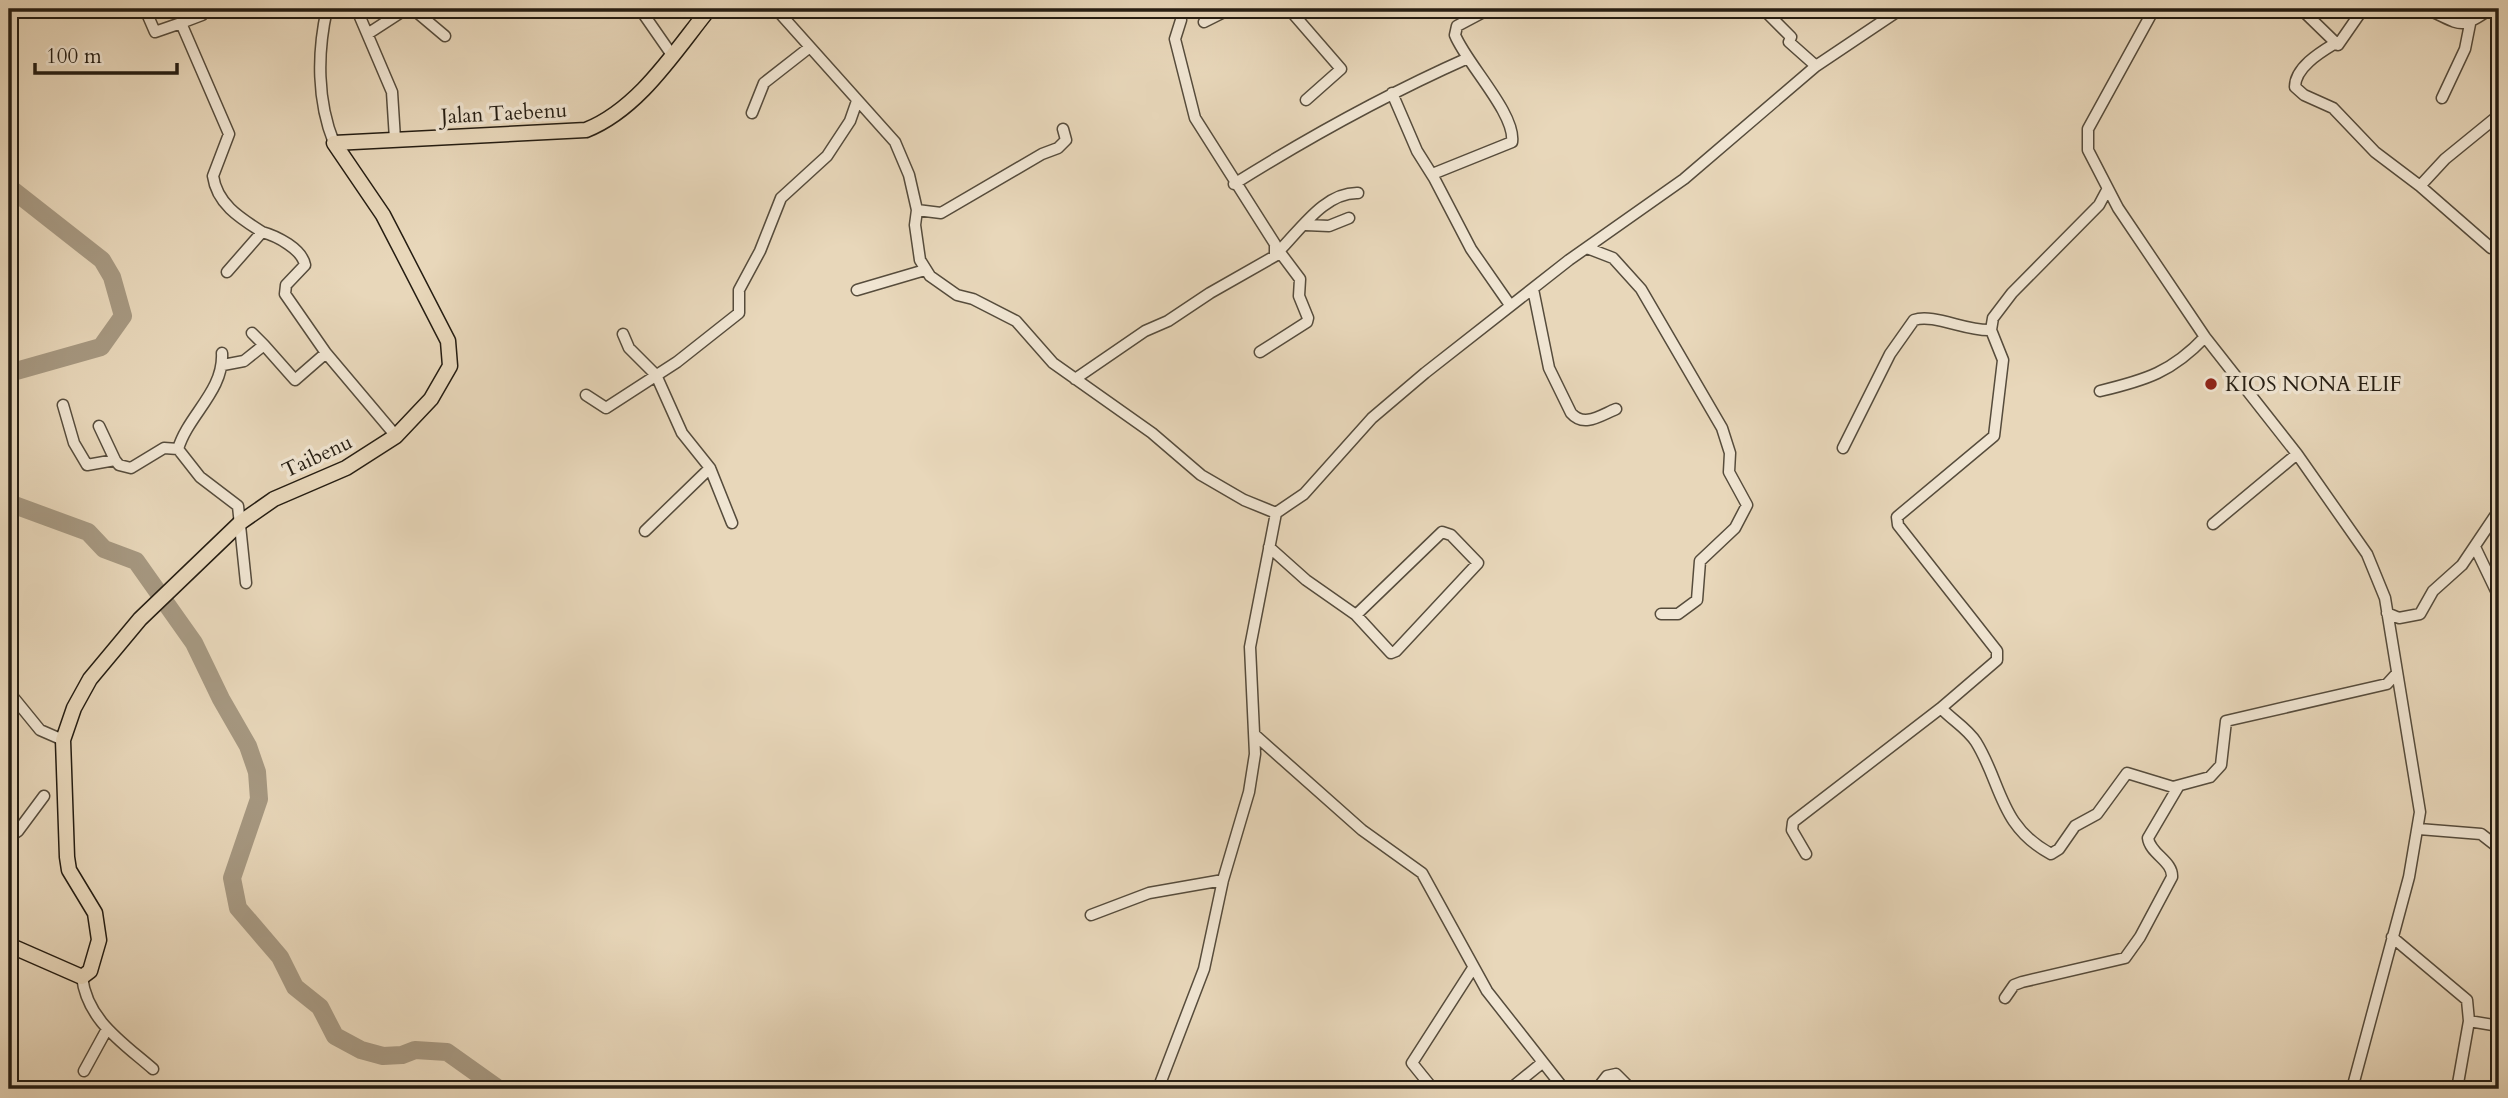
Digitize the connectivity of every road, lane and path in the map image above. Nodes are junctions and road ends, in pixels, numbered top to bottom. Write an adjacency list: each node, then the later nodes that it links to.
1 (145, 9): 22 (street)
2 (205, 9): 22 (street)
3 (327, 9): 39 (street)
4 (358, 9): 24 (street)
5 (406, 9): 24 (street)
6 (413, 9): 25 (street)
7 (640, 9): 28 (street)
8 (709, 9): 28 (main road, Jalan Taebenu)
9 (776, 9): 27 (street)
10 (1230, 9): 21 (street)
11 (1289, 9): 33 (street)
12 (1489, 9): 29 (street)
13 (1763, 9): 30 (street)
14 (2154, 9): 43 (street)
15 (2301, 9): 26 (street)
16 (2363, 9): 26 (street)
17 (2426, 9): 23 (street)
18 (2490, 9): 23 (street)
19 (1895, 11): 30 (street)
20 (1181, 20): 41 (street)
21 (1204, 22)
22 (181, 23): 48 (street)
23 (2470, 24): 32 (street)
24 (369, 33): 38 (street)
25 (445, 36)
26 (2334, 44): 42 (street)
27 (810, 47): 34 (street); 35 (street)
28 (672, 55): 38 (main road, Jalan Taebenu)
29 (1468, 58): 31 (street); 40 (street)
30 (1816, 66): 49 (street)
31 (1392, 93): 40 (street); 41 (street)
32 (2442, 98)
33 (1306, 100)
34 (857, 101): 45 (street); 64 (street)
35 (752, 114)
36 (2499, 115): 42 (street)
37 (1063, 129): 45 (street)
38 (396, 139): 39 (main road, Jalan Taebenu)
39 (334, 143): 71 (main road, Taibenu)
40 (1434, 178): 56 (street)
41 (1234, 184): 51 (street)
42 (2420, 186): 50 (street)
43 (2107, 190): 57 (street); 60 (street)
44 (1358, 192): 47 (street)
45 (917, 210): 52 (street)
46 (1349, 218): 47 (street)
47 (1306, 225): 51 (street)
48 (262, 232): 53 (street); 63 (street)
49 (1587, 248): 55 (street); 88 (street)
50 (2491, 248)
51 (1277, 249): 62 (street); 65 (street)
52 (925, 270): 54 (street); 65 (street)
53 (227, 272)
54 (857, 289)
55 (1532, 289): 56 (street); 69 (street)
56 (1510, 305): 78 (street)
57 (1992, 330): 72 (street); 92 (street)
58 (252, 333): 61 (street)
59 (623, 334): 64 (street)
60 (2205, 337): 66 (street); 74 (street)
61 (264, 345): 63 (street); 73 (street)
62 (1260, 352)
63 (326, 353): 71 (street)
64 (656, 375): 67 (street); 76 (street)
65 (1075, 380): 78 (street)
66 (2100, 391)
67 (586, 395)
68 (63, 405): 75 (street)
69 (1616, 409)
70 (99, 426): 75 (street)
71 (396, 436): 79 (main road, Taibenu)
72 (1843, 448)
73 (178, 449): 75 (street); 79 (street)
74 (2297, 454): 81 (street); 87 (street)
75 (115, 460)
76 (710, 468): 80 (street); 82 (street)
77 (2499, 510): 84 (street)
78 (1276, 513): 83 (street)
79 (241, 522): 85 (street); 94 (main road, Taibenu)
80 (732, 523)
81 (2213, 524)
82 (645, 531)
83 (1269, 547): 89 (street); 93 (street)
84 (2475, 547): 86 (street); 87 (street)
85 (246, 583)
86 (2499, 597)
87 (2387, 613): 90 (street)
88 (1661, 614)
89 (1356, 615): 89 (street)
90 (2397, 673): 95 (street); 97 (street)
91 (9, 692): 94 (street)
92 (1941, 708): 95 (street); 100 (street)
93 (1255, 735): 101 (street); 105 (street)
94 (63, 740): 106 (main road, Taibenu)
95 (2178, 787): 107 (street)
96 (44, 796): 98 (street)
97 (2419, 829): 99 (street); 103 (street)
98 (9, 837)
99 (2499, 848)
100 (1806, 854)
101 (1223, 880): 102 (street); 114 (street)
102 (1091, 915)
103 (2392, 937): 108 (street); 120 (street)
104 (9, 945): 106 (main road)
105 (1473, 968): 111 (street); 115 (street)
106 (82, 977): 110 (street)
107 (2005, 998)
108 (2469, 1021): 109 (street); 121 (street)
109 (2499, 1026)
110 (107, 1029): 112 (street); 113 (street)
111 (1542, 1063): 116 (street); 117 (street)
112 (153, 1069)
113 (84, 1072)
114 (1158, 1089)
115 (1433, 1089)
116 (1510, 1089)
117 (1564, 1089)
118 (1597, 1089): 119 (street)
119 (1631, 1089)
120 (2352, 1089)
121 (2457, 1089)

